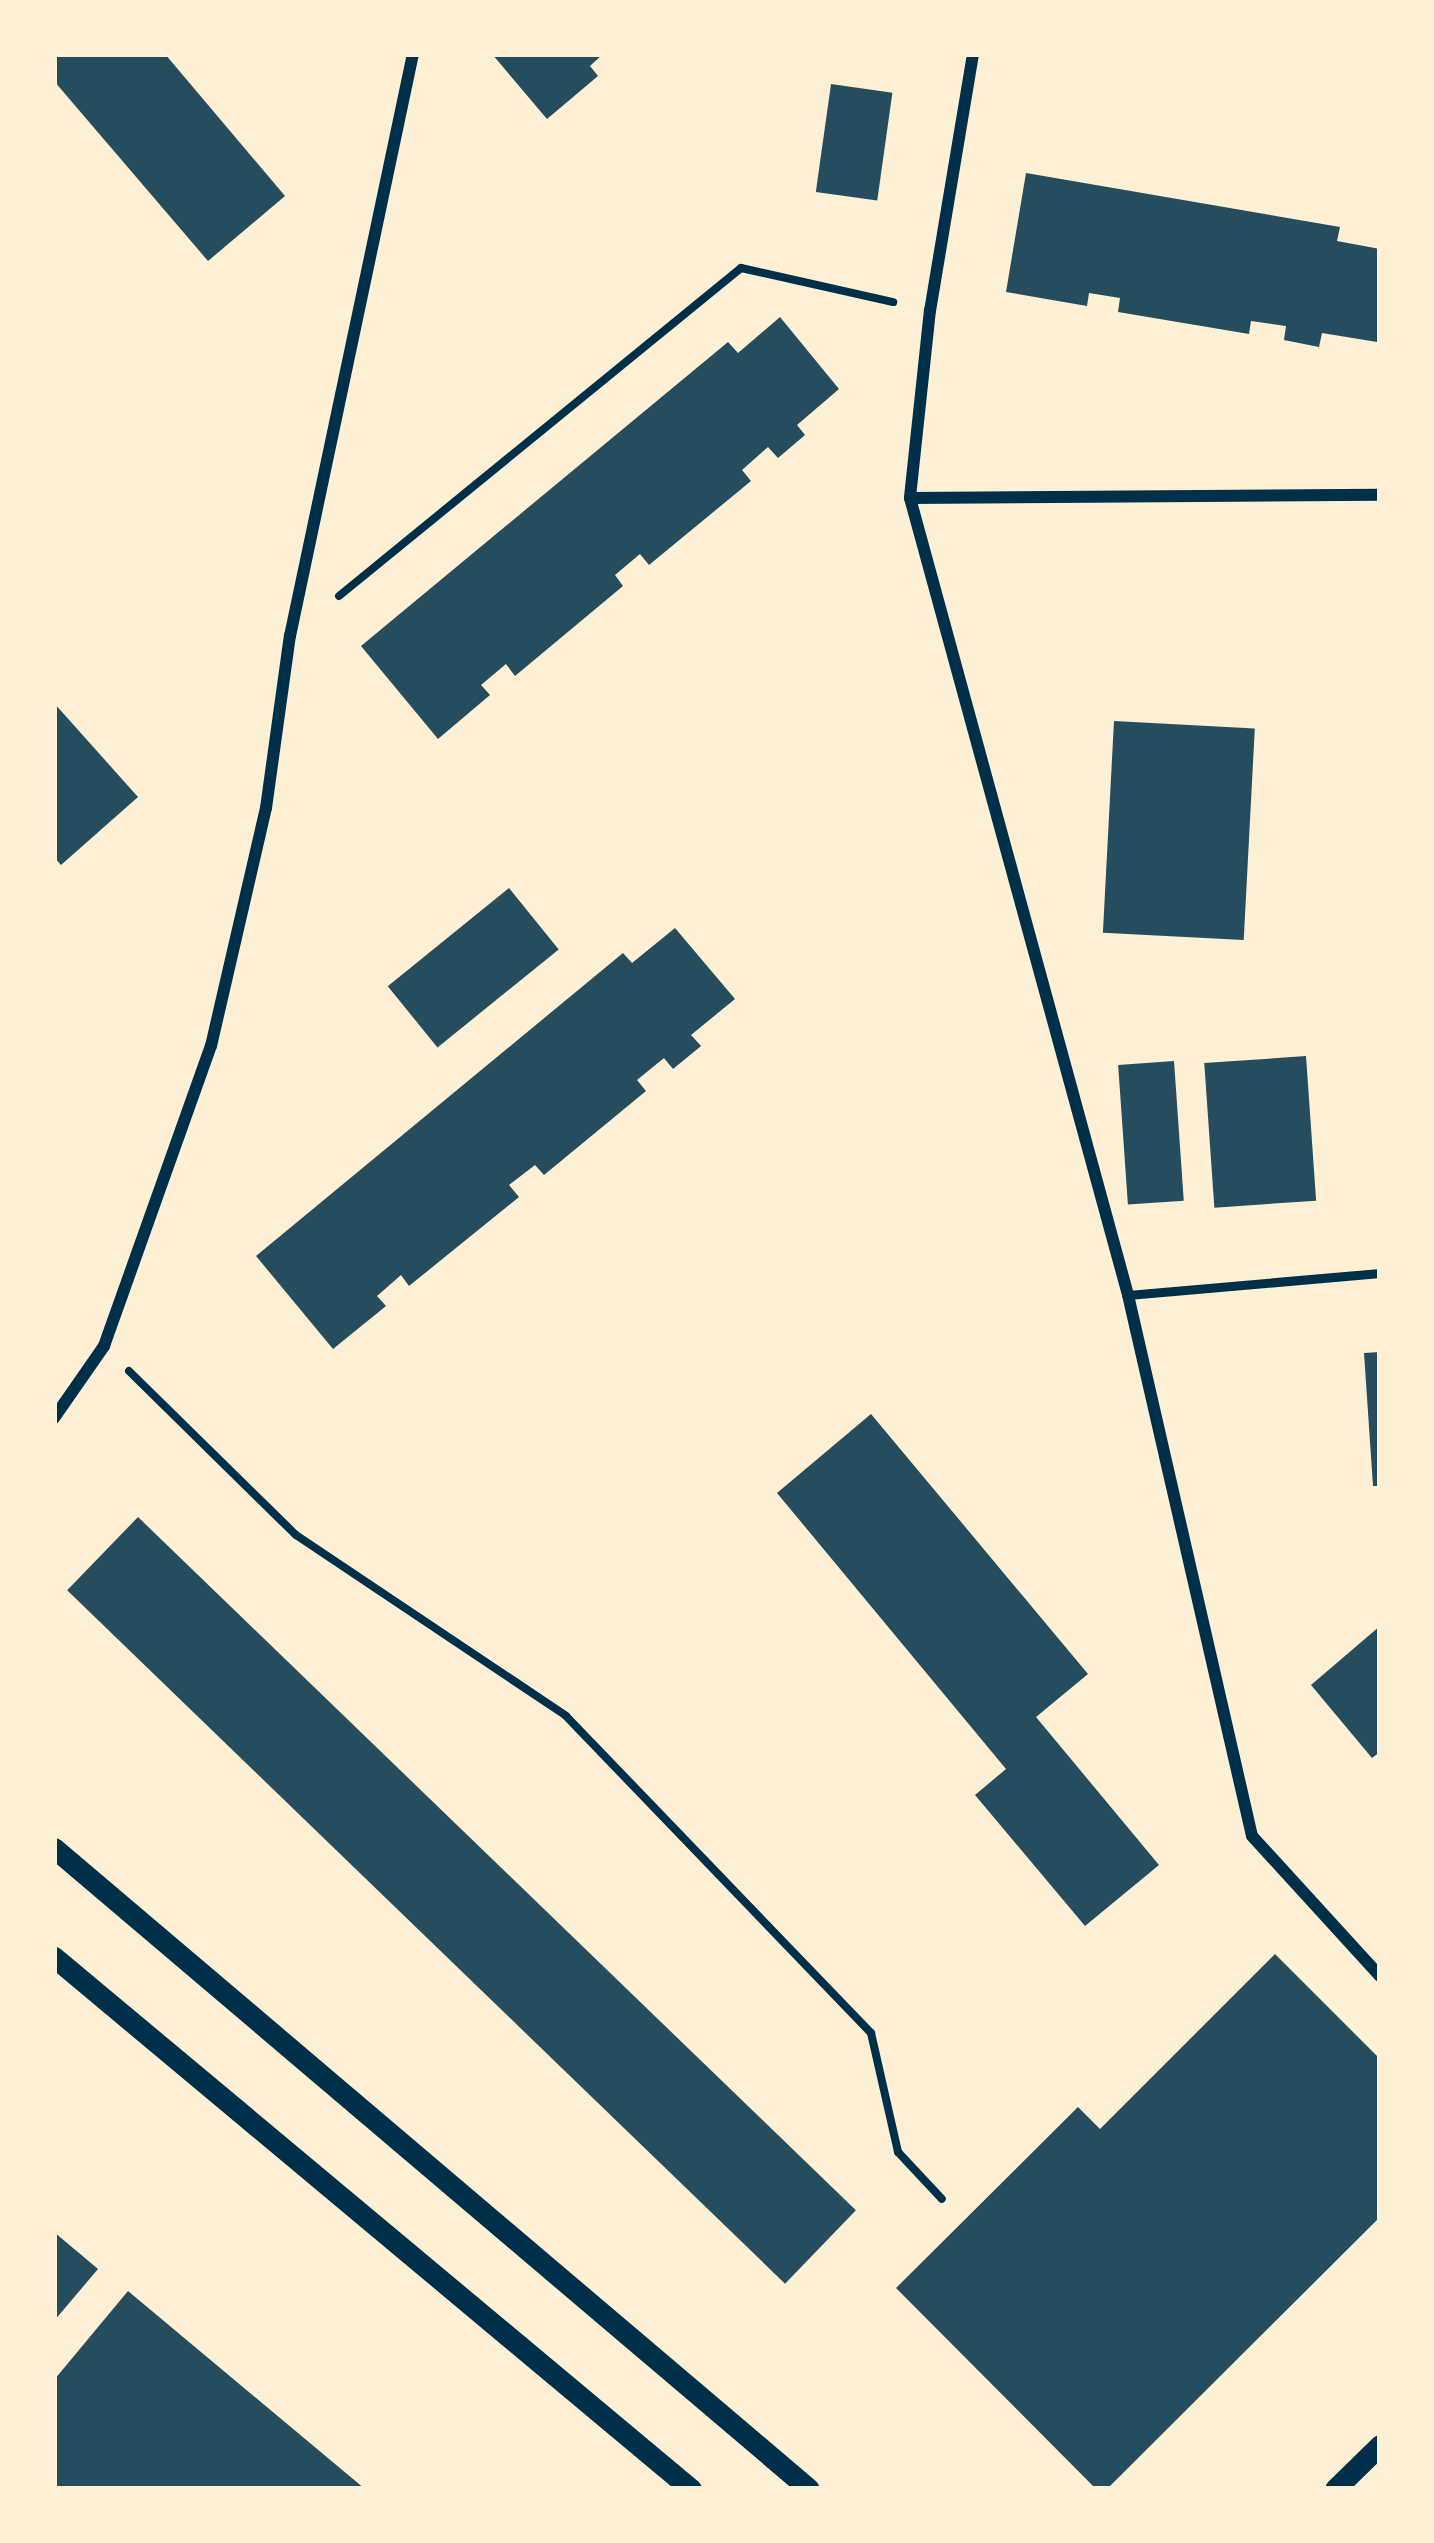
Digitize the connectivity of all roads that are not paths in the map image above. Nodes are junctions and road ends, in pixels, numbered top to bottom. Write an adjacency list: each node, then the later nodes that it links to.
1 (412, 54): 7 (street)
2 (973, 54): 4 (street)
3 (1380, 495): 4 (street)
4 (910, 499): 6 (street)
5 (1380, 1273): 6 (lane)
6 (1128, 1295): 10 (street)
7 (54, 1418)
8 (54, 1848): 13 (street)
9 (54, 1957): 12 (street)
10 (1380, 1976)
11 (1380, 2445): 14 (street)
12 (691, 2489)
13 (809, 2489)
14 (1336, 2489)

